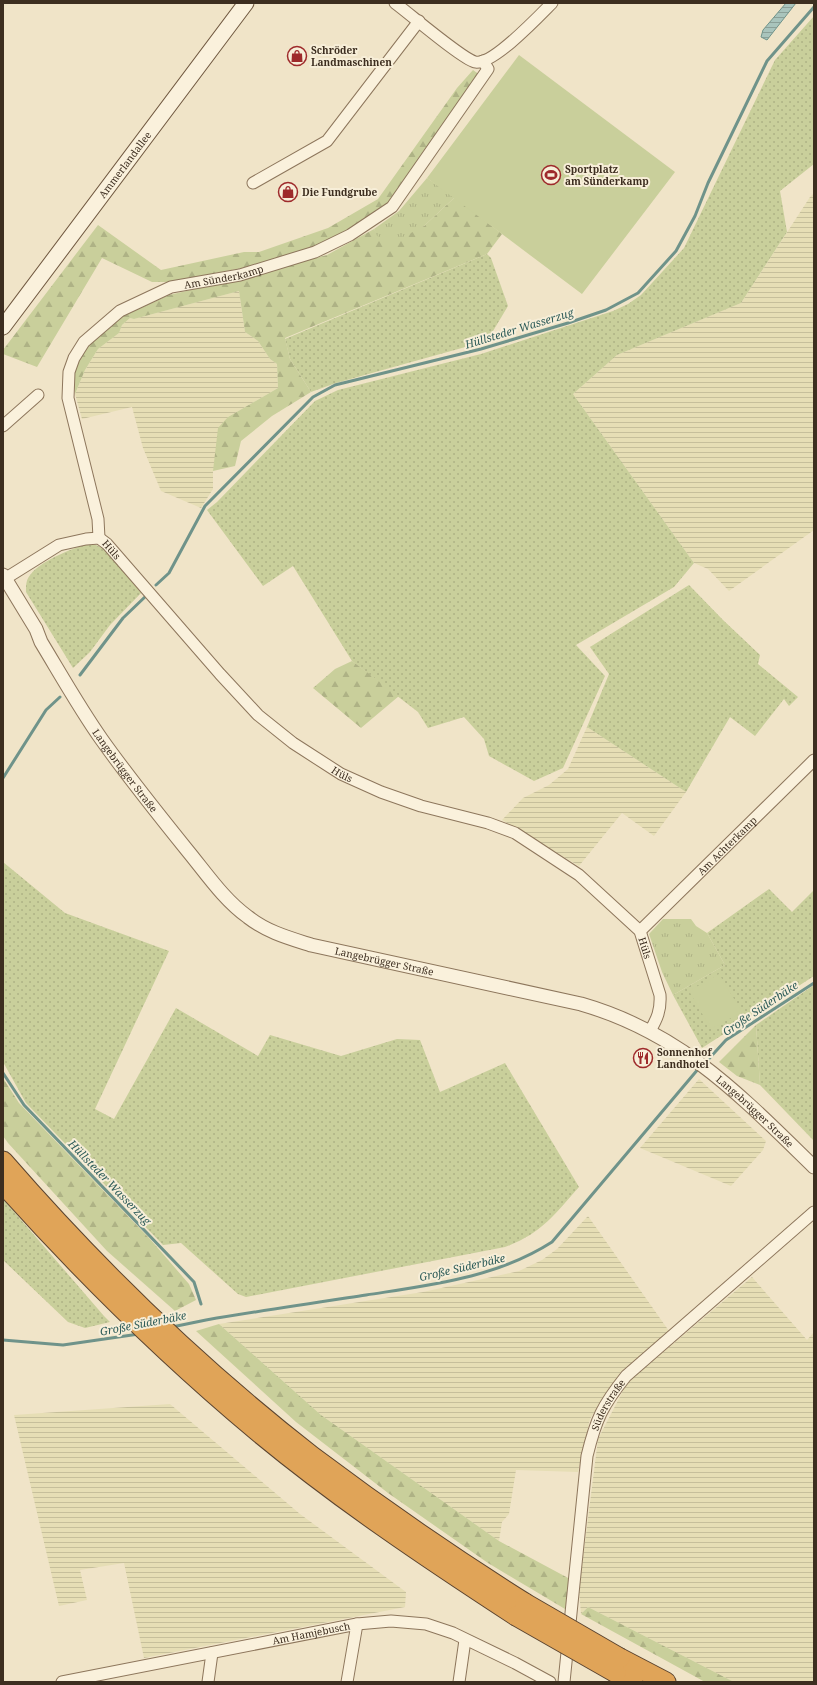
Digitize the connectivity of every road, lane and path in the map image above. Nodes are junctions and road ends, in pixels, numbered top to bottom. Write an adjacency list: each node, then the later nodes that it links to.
1 (246, 3): 7 (main road, Ammerlandallee)
2 (395, 3): 4 (street)
3 (552, 3): 5 (street)
4 (419, 21): 5 (street); 6 (street)
5 (483, 61): 10 (street, Am Sünderkamp)
6 (253, 183)
7 (3, 327)
8 (38, 395): 9 (street)
9 (3, 426)
10 (99, 538): 11 (street, Hüls); 13 (street, Hüls)
11 (4, 581): 14 (street, Langebrügger Straße)
12 (814, 760): 13 (street, Am Achterkamp)
13 (640, 931): 14 (street, Hüls)
14 (650, 1031): 16 (street, Langebrügger Straße)
15 (3, 1161): 19 (highway)
16 (814, 1167)
17 (3, 1184): 19 (highway)
18 (814, 1212): 29 (street, Süderstraße)
19 (125, 1302): 23 (highway, bridge)
20 (357, 1624): 21 (street, Am Hamjebusch); 22 (street, Am Hamjebusch); 26 (street)
21 (465, 1640): 27 (street); 28 (street, Am Hamjebusch)
22 (212, 1653): 24 (street, Am Hamjebusch); 25 (street)
23 (618, 1666): 30 (highway); 31 (highway)
24 (62, 1682)
25 (208, 1682)
26 (347, 1682)
27 (459, 1682)
28 (550, 1682)
29 (564, 1682)
30 (633, 1682)
31 (666, 1682)

